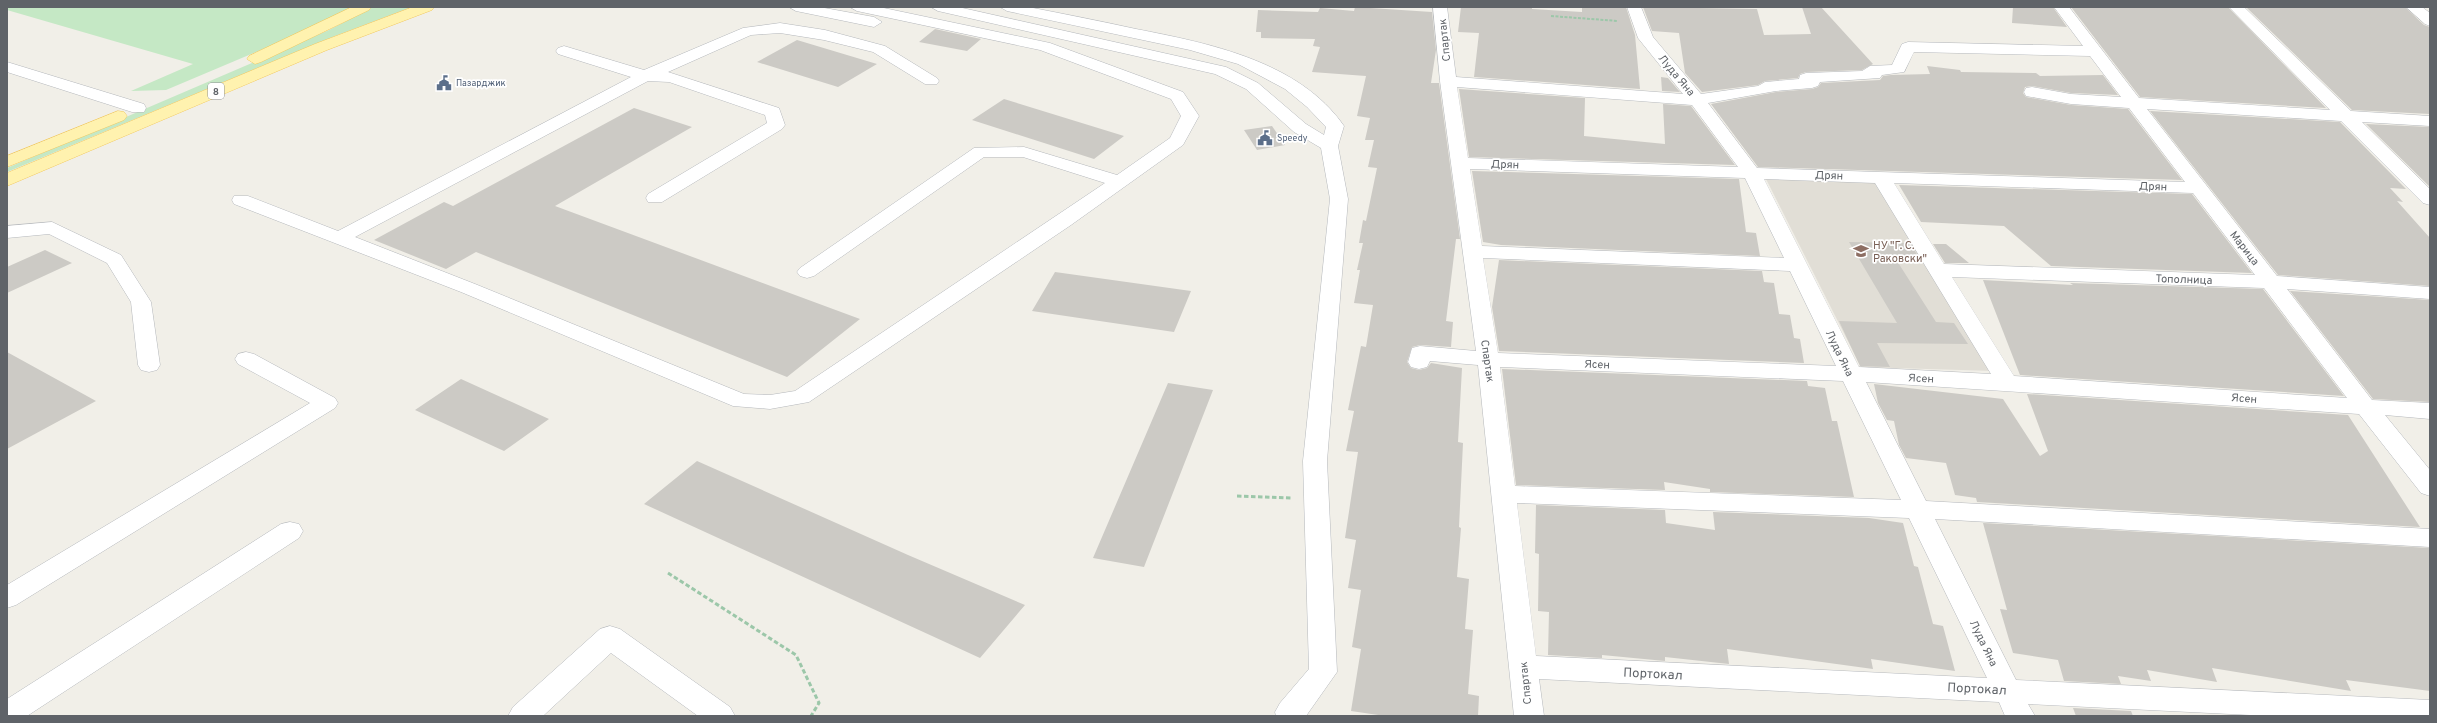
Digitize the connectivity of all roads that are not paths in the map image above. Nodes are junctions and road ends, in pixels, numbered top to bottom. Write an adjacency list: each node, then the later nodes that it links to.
1 (364, 7): 23 (main road, 8)
2 (427, 7): 31 (main road, 8)
3 (796, 7): 16 (street)
4 (857, 7): 16 (street)
5 (938, 7): 10 (street)
6 (1440, 7): 19 (street, Спартак)
7 (2061, 7): 14 (street, Марица)
8 (2236, 7): 24 (street)
9 (2413, 7): 12 (street)
10 (1006, 10): 26 (street); 26 (street)
11 (1637, 15): 21 (street, Луда Яна)
12 (2430, 21)
13 (564, 51): 17 (street)
14 (2094, 51): 21 (street); 22 (street, Марица)
15 (7, 67): 23 (street)
16 (1101, 67): 32 (street)
17 (645, 76): 18 (street); 34 (street); 38 (street)
18 (931, 81)
19 (1448, 81): 21 (street); 28 (street, Спартак)
20 (2032, 92): 22 (street)
21 (1697, 100): 29 (street, Луда Яна)
22 (2133, 102): 24 (street); 33 (street, Марица)
23 (138, 108): 27 (main road, 8)
24 (2347, 116): 25 (street); 35 (street)
25 (2430, 121)
26 (1329, 146): 65 (street)
27 (7, 162)
28 (1460, 163): 29 (street, Дрян); 39 (street, Спартак)
29 (1751, 172): 30 (street, Дрян); 40 (street, Луда Яна)
30 (1880, 176): 33 (street, Дрян); 41 (street)
31 (7, 180)
32 (1119, 182): 38 (street); 42 (street)
33 (2198, 188): 43 (street, Марица)
34 (655, 198)
35 (2430, 198)
36 (241, 200): 38 (street)
37 (7, 232): 48 (street)
38 (339, 238)
39 (1473, 252): 40 (street); 46 (street, Спартак)
40 (1797, 265): 49 (street, Луда Яна)
41 (1938, 270): 43 (street, Тополница); 50 (street)
42 (807, 272)
43 (2271, 282): 44 (street, Тополница); 51 (street, Марица)
44 (2430, 293)
45 (246, 359): 58 (street)
46 (1488, 360): 47 (street, Ясен); 49 (street, Ясен); 54 (street, Спартак)
47 (1420, 362)
48 (149, 365)
49 (1850, 374): 50 (street, Ясен); 55 (street, Луда Яна)
50 (2008, 382): 51 (street, Ясен)
51 (2366, 407): 52 (street, Ясен); 53 (street, Марица)
52 (2430, 411)
53 (2430, 487)
54 (1505, 494): 55 (street); 59 (street, Спартак)
55 (1917, 510): 57 (street); 60 (street, Луда Яна)
56 (290, 531): 62 (street)
57 (2430, 538)
58 (7, 598)
59 (1524, 667): 60 (street, Портокал); 66 (street, Спартак)
60 (2006, 689): 61 (street, Портокал); 67 (street, Луда Яна)
61 (2430, 712)
62 (7, 714)
63 (523, 716): 64 (street)
64 (720, 716)
65 (1291, 716)
66 (1529, 716)
67 (2020, 716)

